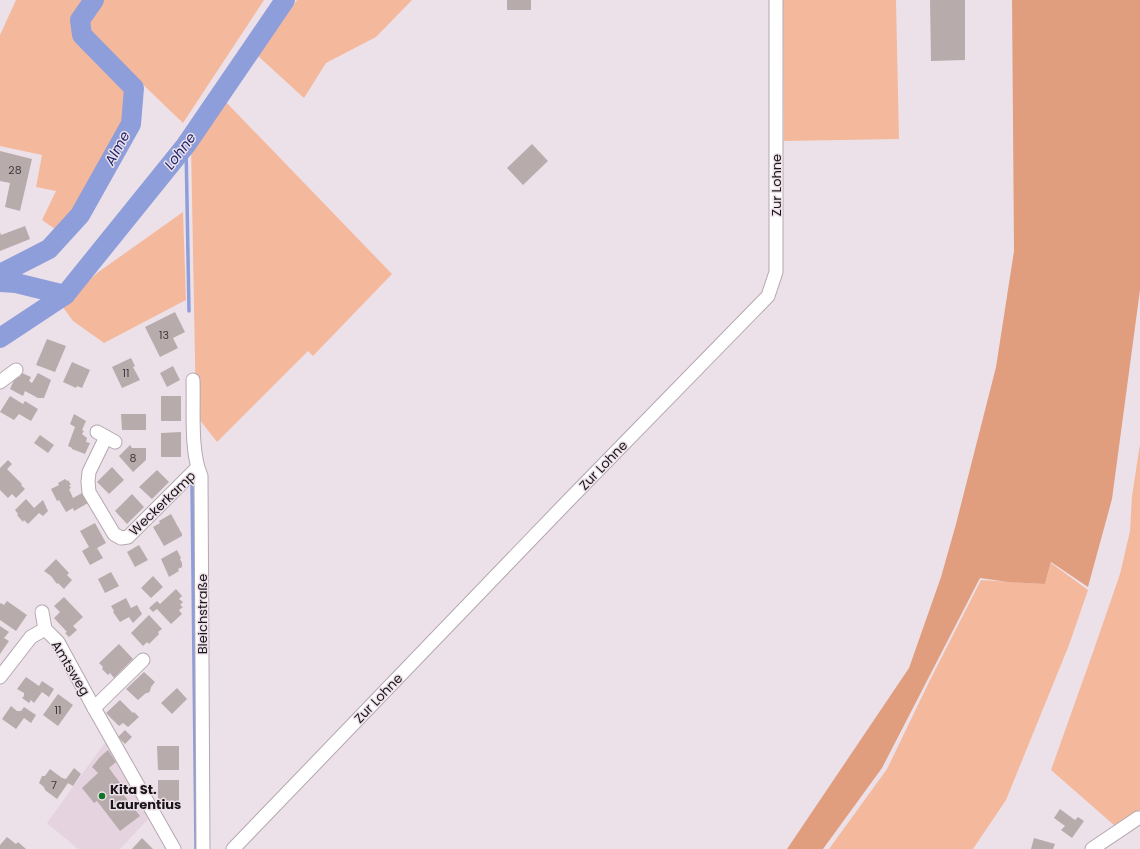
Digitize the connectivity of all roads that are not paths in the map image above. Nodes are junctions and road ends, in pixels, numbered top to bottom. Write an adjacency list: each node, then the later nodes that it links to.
1 (776, 0): 15 (street, Zur Lohne)
2 (16, 370): 4 (street)
3 (193, 380): 6 (street, Bleichstraße)
4 (0, 382)
5 (106, 437): 6 (street, Weckerkamp)
6 (197, 468): 14 (street, Bleichstraße)
7 (42, 612): 8 (street)
8 (44, 629): 10 (street); 11 (street, Amtsweg)
9 (143, 660): 11 (street, Amtsweg)
10 (0, 677)
11 (94, 708): 13 (street, Amtsweg)
12 (1138, 818): 16 (street)
13 (174, 849)
14 (203, 849)
15 (233, 849)
16 (1092, 849)

